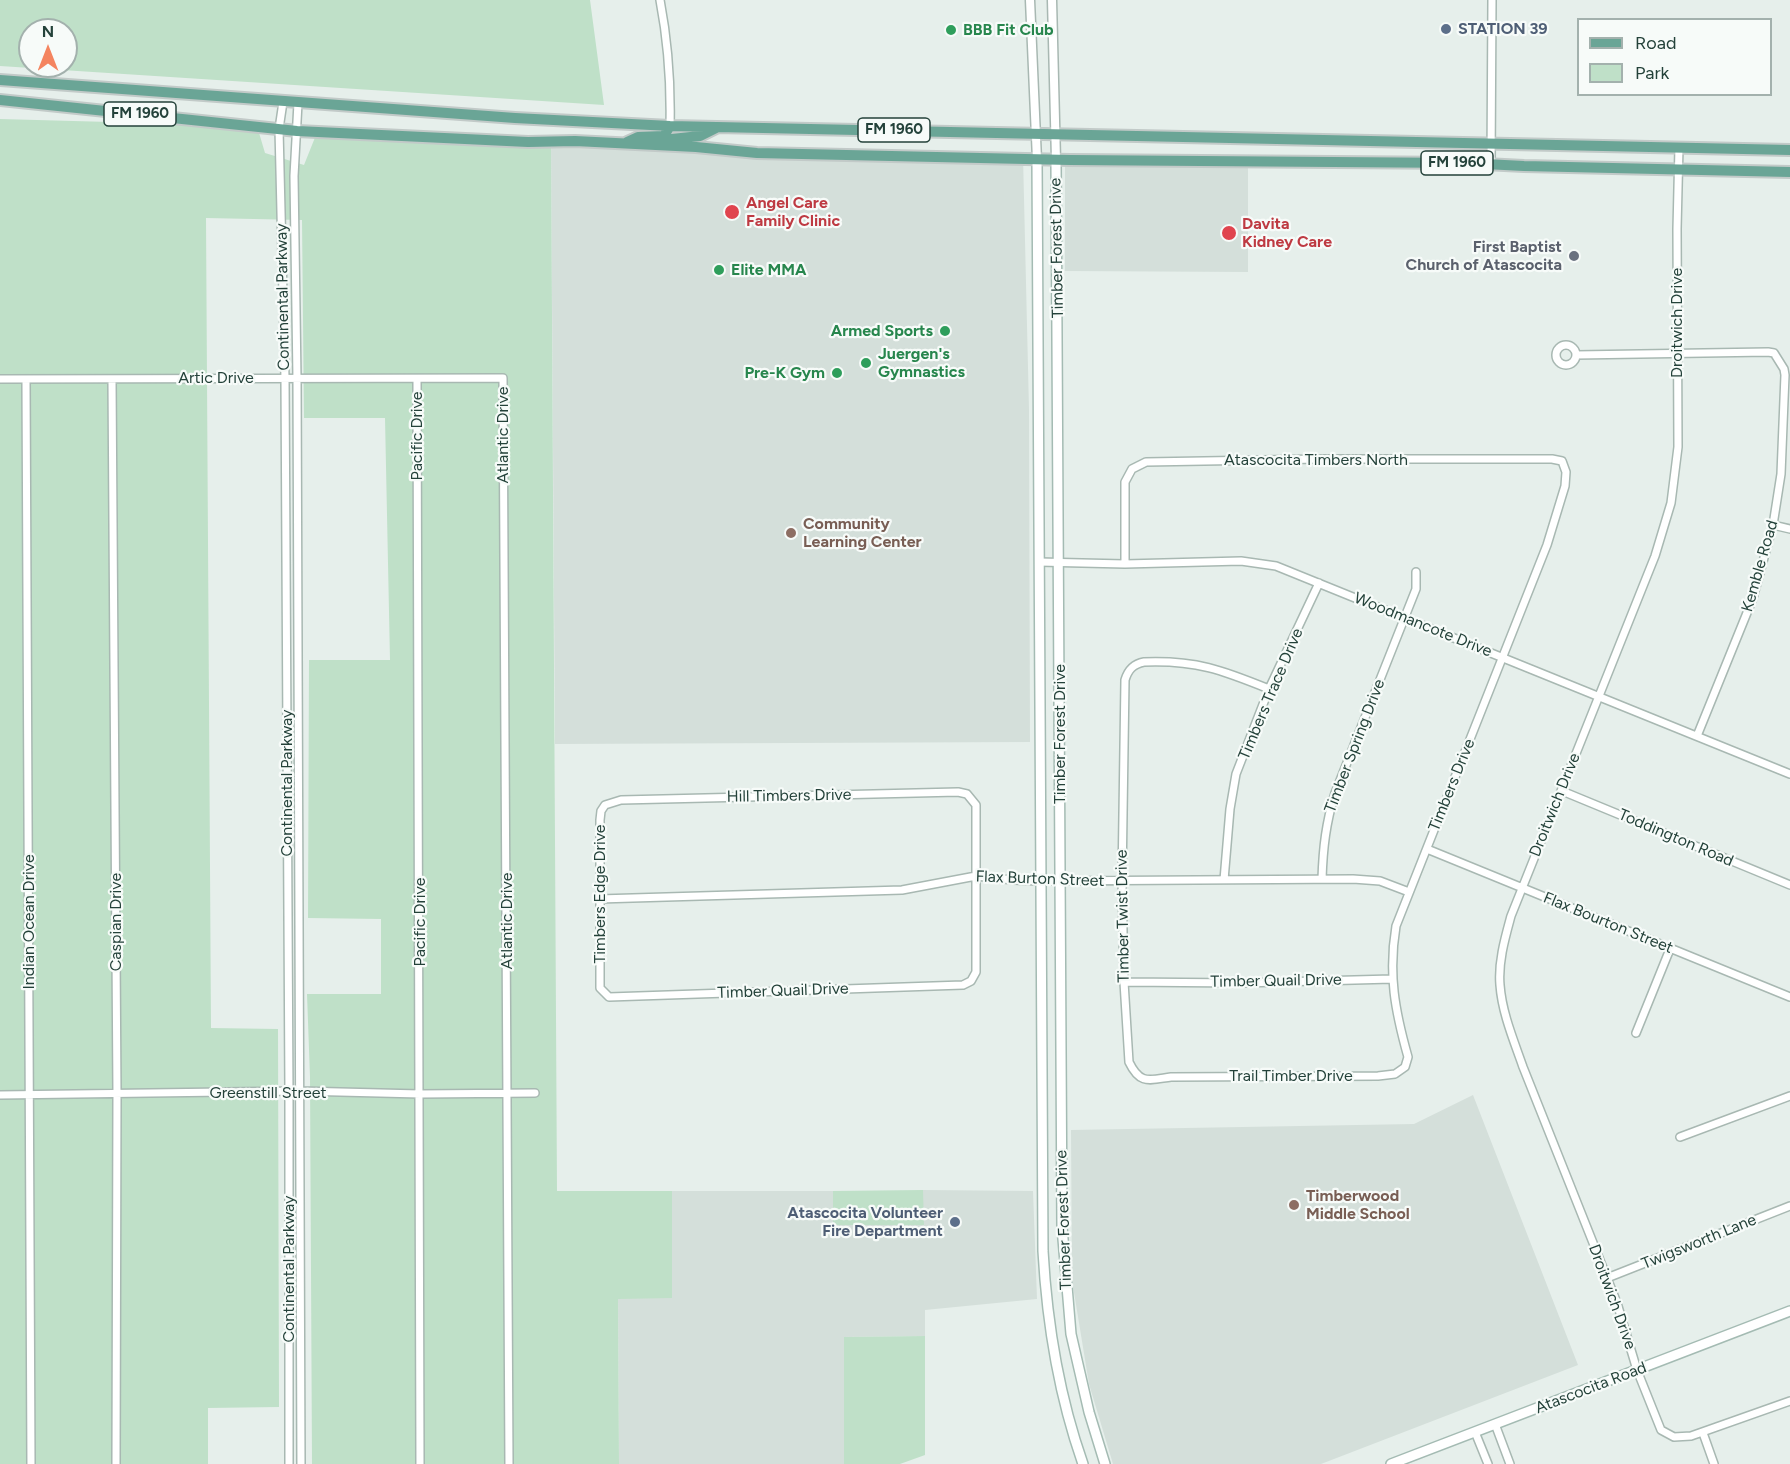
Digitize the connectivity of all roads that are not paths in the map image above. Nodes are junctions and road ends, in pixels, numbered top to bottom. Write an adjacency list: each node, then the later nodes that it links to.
1 (660, 0): 9 (street)
2 (1030, 0): 13 (street, Timber Forest Drive)
3 (1052, 0): 14 (street, Timber Forest Drive)
4 (1492, 0): 16 (street)
5 (0, 80): 7 (main road, FM 1960 / FM 1960)
6 (0, 100): 11 (main road, FM 1960 / FM 1960)
7 (284, 102): 8 (main road, FM 1960 / FM 1960); 11 (street, Continental Parkway)
8 (298, 103): 9 (main road, FM 1960 / FM 1960); 12 (street, Continental Parkway)
9 (670, 126): 10 (main road, FM 1960 / FM 1960); 15 (main road)
10 (719, 126): 13 (main road, FM 1960 / FM 1960); 18 (main road)
11 (279, 129): 12 (main road, FM 1960 / FM 1960); 29 (street, Continental Parkway)
12 (297, 131): 15 (main road, FM 1960 / FM 1960); 30 (street, Continental Parkway)
13 (1037, 134): 14 (main road, FM 1960 / FM 1960); 20 (street, Timber Forest Drive)
14 (1055, 134): 16 (main road, FM 1960 / FM 1960); 21 (street, Timber Forest Drive)
15 (625, 144): 18 (main road, FM 1960 / FM 1960)
16 (1492, 144): 17 (main road, FM 1960 / FM 1960); 22 (street)
17 (1679, 147): 19 (main road, FM 1960 / FM 1960); 23 (street, Droitwich Drive)
18 (662, 149): 20 (main road, FM 1960 / FM 1960)
19 (1790, 150)
20 (1037, 160): 21 (main road, FM 1960 / FM 1960); 25 (main road, Timber Forest Drive)
21 (1056, 160): 22 (main road, FM 1960 / FM 1960); 26 (main road, Timber Forest Drive)
22 (1491, 165): 23 (main road, FM 1960 / FM 1960)
23 (1678, 171): 24 (main road, FM 1960 / FM 1960); 27 (street, Droitwich Drive)
24 (1790, 172)
25 (1037, 309): 26 (main road); 36 (main road, Timber Forest Drive)
26 (1058, 309): 37 (main road, Timber Forest Drive)
27 (1677, 353): 28 (street); 39 (street, Kemble Road); 49 (street, Droitwich Drive)
28 (1576, 355)
29 (285, 378): 30 (street, Artic Drive); 34 (street, Artic Drive); 77 (street, Continental Parkway)
30 (297, 378): 35 (street, Artic Drive); 75 (street, Continental Parkway)
31 (503, 378): 35 (street, Artic Drive); 76 (street, Atlantic Drive)
32 (0, 379): 33 (street, Artic Drive)
33 (26, 380): 34 (street, Artic Drive); 82 (street, Indian Ocean Drive)
34 (112, 380): 79 (street, Caspian Drive)
35 (417, 380): 80 (street, Pacific Drive)
36 (1037, 392): 37 (main road); 41 (main road, Timber Forest Drive)
37 (1058, 392): 42 (main road, Timber Forest Drive)
38 (1562, 497): 43 (street, Atascocita Timbers North); 47 (street, Timbers Drive)
39 (1773, 525): 40 (street); 52 (street, Kemble Road)
40 (1790, 529)
41 (1039, 562): 42 (street, Woodmancote Drive); 51 (main road, Timber Forest Drive)
42 (1059, 562): 43 (street, Woodmancote Drive); 50 (main road, Timber Forest Drive)
43 (1125, 564): 45 (street, Woodmancote Drive)
44 (1416, 572): 46 (street, Timber Spring Drive)
45 (1319, 583): 46 (street, Woodmancote Drive); 48 (street, Timbers Trace Drive)
46 (1406, 618): 47 (street, Woodmancote Drive); 58 (street, Timber Spring Drive)
47 (1504, 657): 49 (street, Woodmancote Drive); 56 (street, Timbers Drive)
48 (1269, 689): 59 (street, Timber Twist Drive); 60 (street, Timbers Trace Drive)
49 (1599, 695): 52 (street, Woodmancote Drive); 54 (street, Droitwich Drive)
50 (1060, 729): 51 (main road); 62 (main road, Timber Forest Drive)
51 (1039, 730): 61 (main road, Timber Forest Drive)
52 (1697, 736): 53 (street, Woodmancote Drive)
53 (1790, 774)
54 (1562, 791): 63 (street, Toddington Road); 64 (street, Droitwich Drive)
55 (605, 804): 57 (street, Hill Timbers Drive); 66 (street, Timbers Edge Drive)
56 (1427, 849): 64 (street, Flax Bourton Street); 65 (street, Timbers Drive)
57 (976, 876): 61 (street, Flax Burton Street); 66 (street, Flax Burton Street); 70 (street, Timber Quail Drive)
58 (1322, 879): 60 (street, Flax Burton Street); 65 (street, Flax Burton Street)
59 (1122, 880): 60 (street, Flax Burton Street); 62 (street, Flax Burton Street); 69 (street, Timber Twist Drive)
60 (1224, 880)
61 (1040, 881): 62 (street, Flax Burton Street); 99 (main road, Timber Forest Drive)
62 (1060, 881): 100 (main road, Timber Forest Drive)
63 (1790, 885)
64 (1521, 888): 67 (street, Flax Bourton Street); 86 (street, Droitwich Drive)
65 (1409, 892): 68 (street, Timbers Drive)
66 (599, 899): 70 (street, Timbers Edge Drive)
67 (1670, 949): 71 (street, Flax Bourton Street); 72 (street)
68 (1392, 979): 69 (street, Timber Quail Drive); 73 (street, Timbers Drive)
69 (1124, 982): 74 (street, Timber Twist Drive)
70 (600, 986)
71 (1790, 997)
72 (1636, 1033)
73 (1394, 1074): 74 (street, Trail Timber Drive)
74 (1188, 1077)
75 (300, 1091): 77 (street, Greenstill Street); 80 (street, Greenstill Street); 96 (street, Continental Parkway)
76 (508, 1092): 78 (street, Greenstill Street); 80 (street, Greenstill Street); 98 (street, Atlantic Drive)
77 (289, 1093): 79 (street, Greenstill Street); 95 (street, Continental Parkway)
78 (536, 1093)
79 (117, 1094): 82 (street, Greenstill Street); 94 (street, Caspian Drive)
80 (420, 1094): 97 (street, Pacific Drive)
81 (0, 1095): 82 (street, Greenstill Street)
82 (30, 1095): 93 (street, Indian Ocean Drive)
83 (1790, 1096): 84 (street)
84 (1680, 1137)
85 (1790, 1206): 86 (street, Twigsworth Lane)
86 (1607, 1278): 88 (street, Droitwich Drive)
87 (1790, 1311): 88 (main road, Atascocita Road)
88 (1637, 1370): 90 (main road, Atascocita Road); 92 (street, Droitwich Drive)
89 (1790, 1401): 92 (street)
90 (1494, 1424): 91 (main road, Atascocita Road); 103 (street)
91 (1475, 1432): 101 (main road, Atascocita Road); 102 (street)
92 (1703, 1433): 104 (street)
93 (31, 1464)
94 (116, 1464)
95 (290, 1464)
96 (301, 1464)
97 (420, 1464)
98 (509, 1464)
99 (1083, 1464)
100 (1105, 1464)
101 (1391, 1464)
102 (1488, 1464)
103 (1510, 1464)
104 (1714, 1464)

